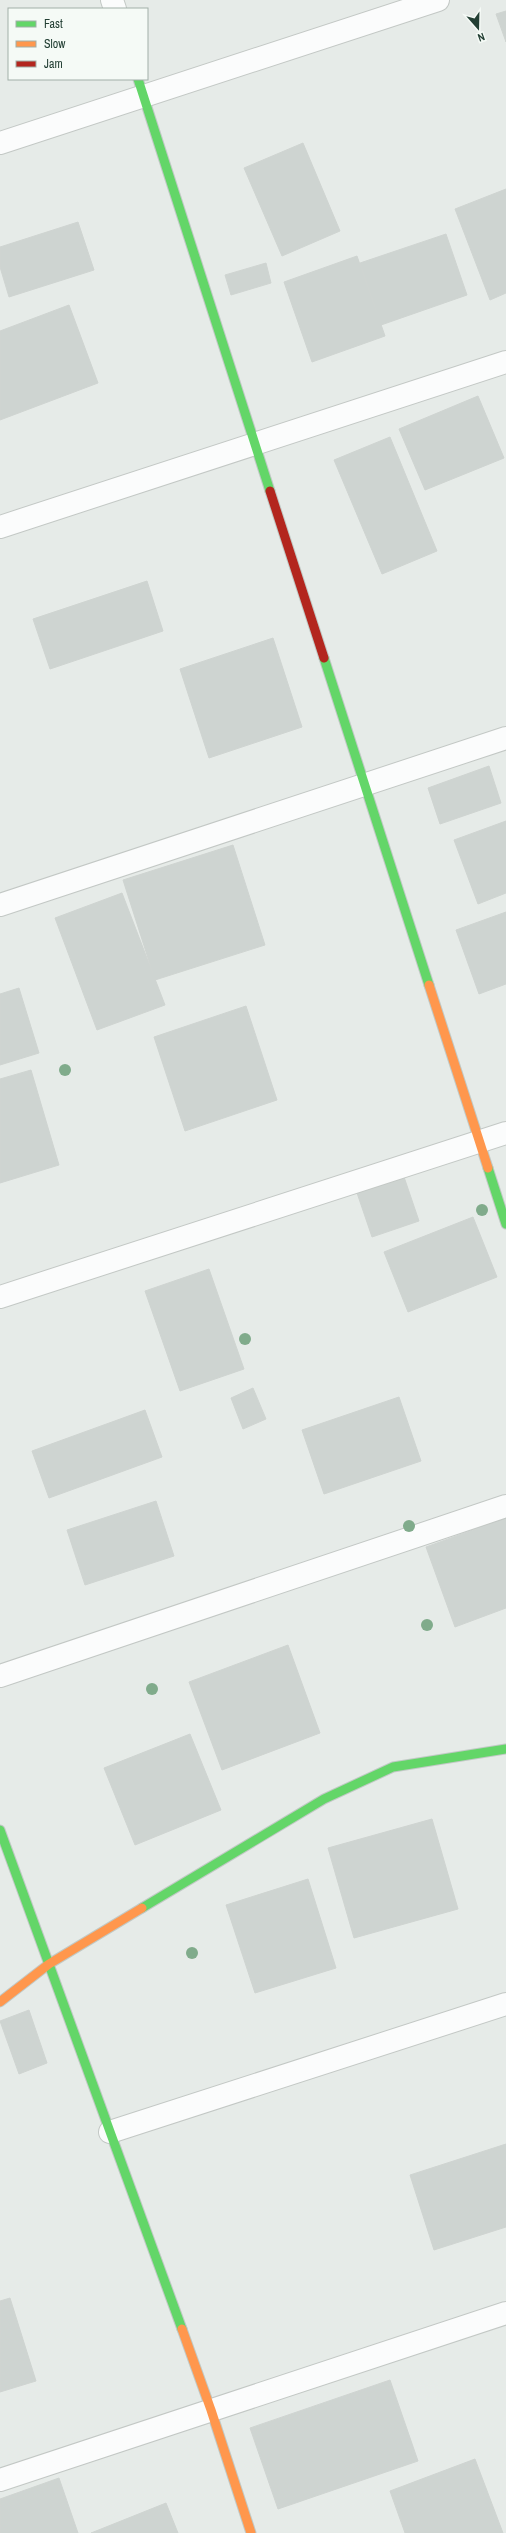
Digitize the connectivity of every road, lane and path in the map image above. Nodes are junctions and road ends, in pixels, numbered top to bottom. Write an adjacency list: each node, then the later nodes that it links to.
1 (438, 0): 2 (street)
2 (141, 88): 3 (street); 5 (street)
3 (0, 144)
4 (506, 362): 5 (street)
5 (255, 443): 6 (street); 8 (street)
6 (0, 527)
7 (506, 738): 8 (street)
8 (364, 784): 9 (street); 11 (street)
9 (0, 905)
10 (506, 1133): 11 (street)
11 (480, 1142): 12 (street); 13 (street)
12 (506, 1224)
13 (0, 1297)
14 (506, 1506): 15 (street)
15 (0, 1676)
16 (506, 1749): 18 (street)
17 (0, 1830): 18 (street)
18 (49, 1964): 19 (street); 21 (street)
19 (0, 2002)
20 (506, 2004): 21 (street)
21 (110, 2132): 23 (street)
22 (506, 2313): 23 (street)
23 (211, 2410): 24 (street); 25 (street)
24 (0, 2480)
25 (251, 2533)

